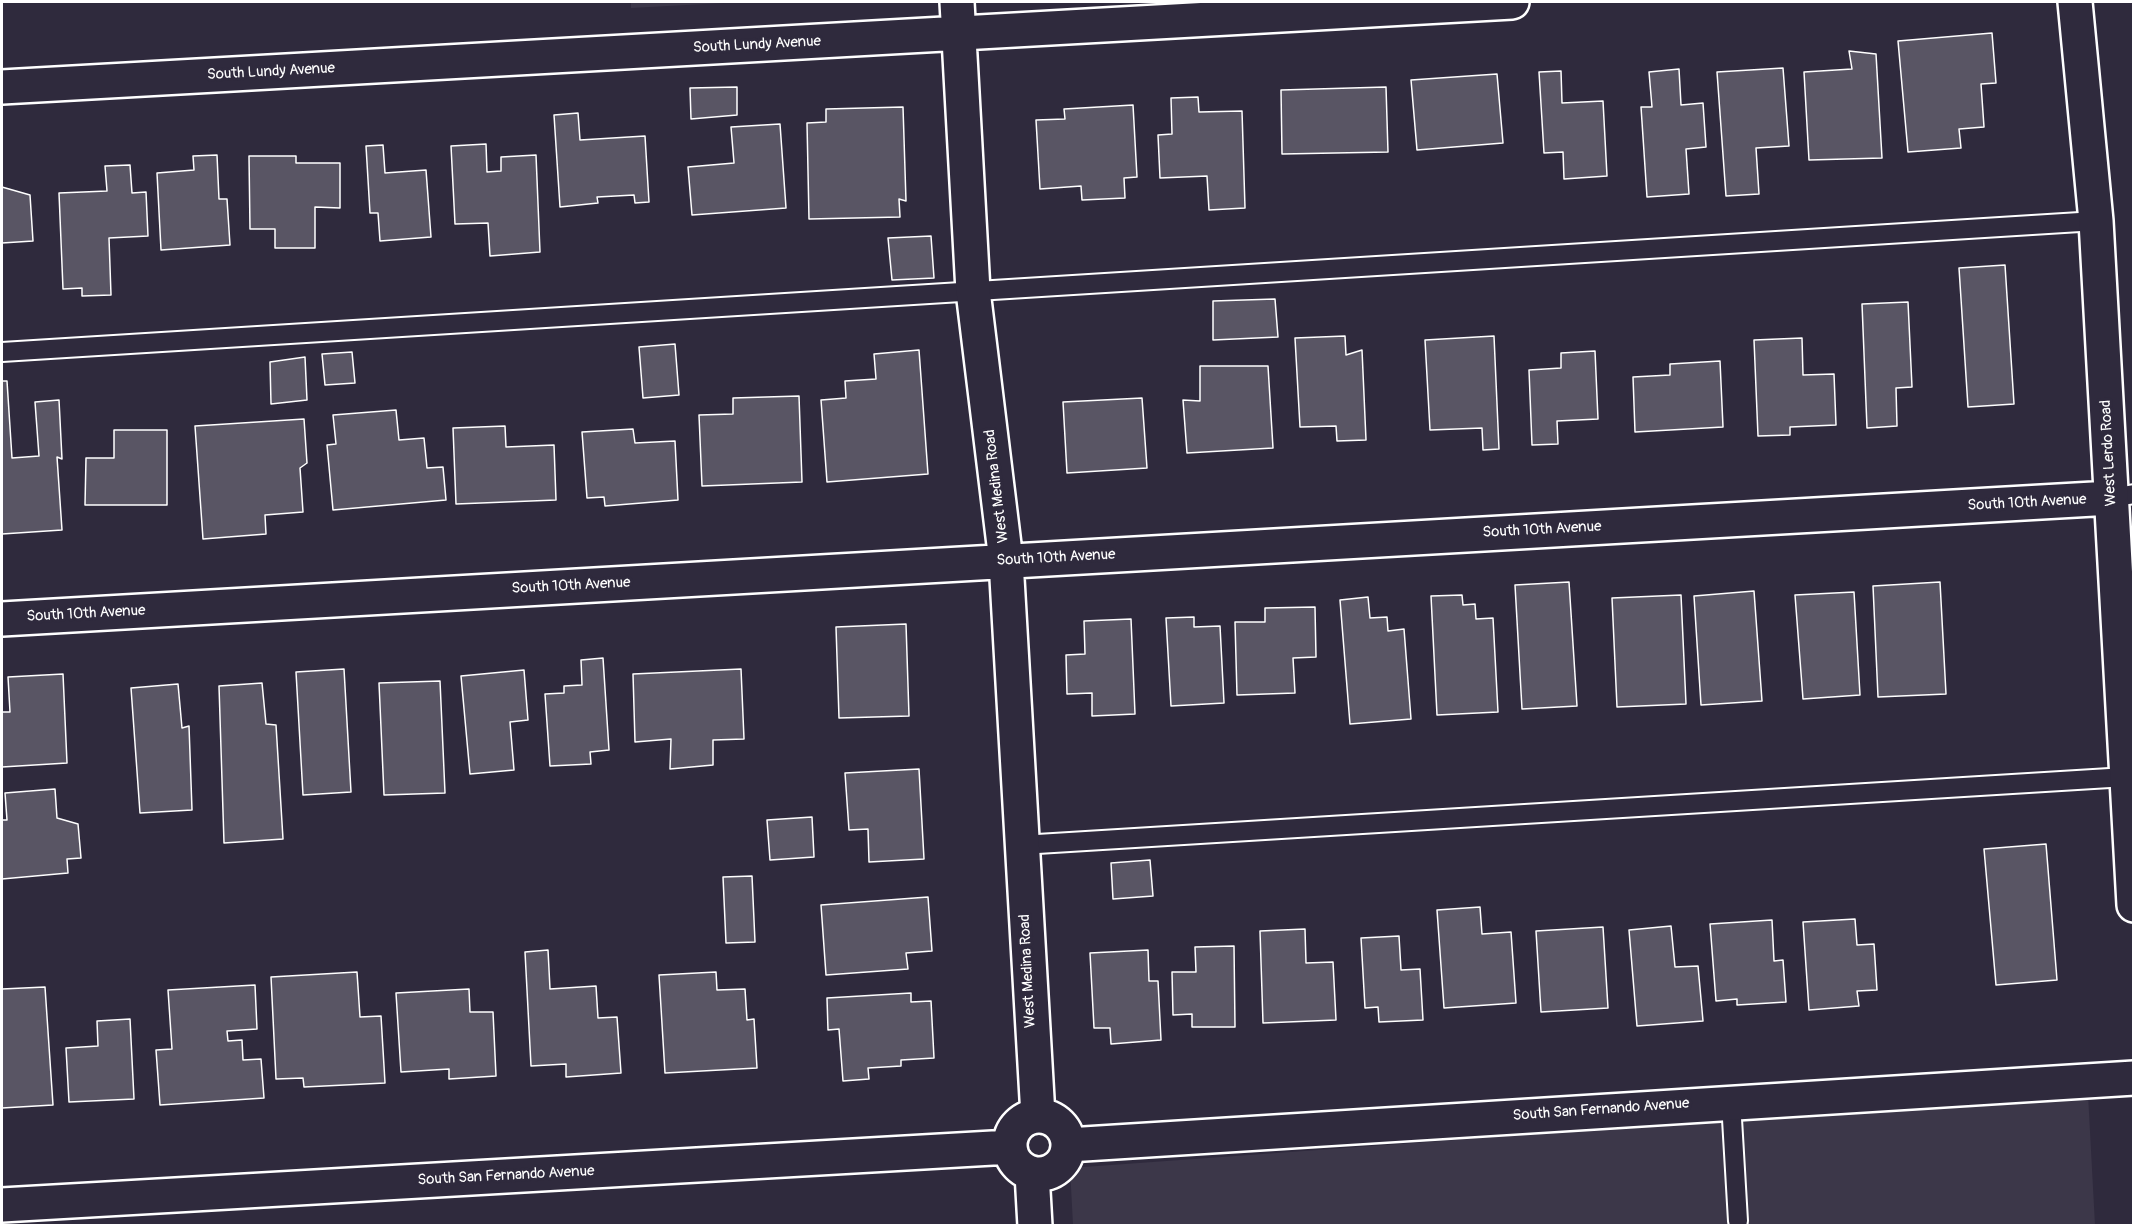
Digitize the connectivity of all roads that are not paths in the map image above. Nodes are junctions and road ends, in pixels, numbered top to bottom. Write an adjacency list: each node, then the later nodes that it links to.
1 (957, 2): 4 (street, West Medina Road)
2 (1512, 2): 4 (street, South Lundy Avenue)
3 (2075, 2): 6 (street, West Lerdo Road)
4 (958, 33): 5 (street, South Lundy Avenue); 7 (street, West Medina Road)
5 (2, 87)
6 (2096, 221): 7 (lane); 9 (street, West Lerdo Road)
7 (973, 291): 8 (lane); 10 (street, West Medina Road)
8 (2, 352)
9 (2122, 496): 10 (street, South 10th Avenue); 12 (street, West Lerdo Road)
10 (1006, 561): 11 (street, South 10th Avenue); 13 (street, West Medina Road)
11 (2, 619)
12 (2127, 777): 13 (lane); 14 (street, West Lerdo Road)
13 (1021, 844): 17 (street, West Medina Road)
14 (2133, 905)
15 (2133, 1078): 16 (street, South San Fernando Avenue)
16 (1731, 1102): 18 (street, South San Fernando Avenue); 22 (lane)
17 (1038, 1116): 18 (street); 19 (street)
18 (1068, 1145): 20 (street)
19 (1010, 1147): 20 (street); 21 (street, South San Fernando Avenue)
20 (1032, 1173): 23 (street)
21 (2, 1205)
22 (1738, 1221)
23 (1035, 1226)

